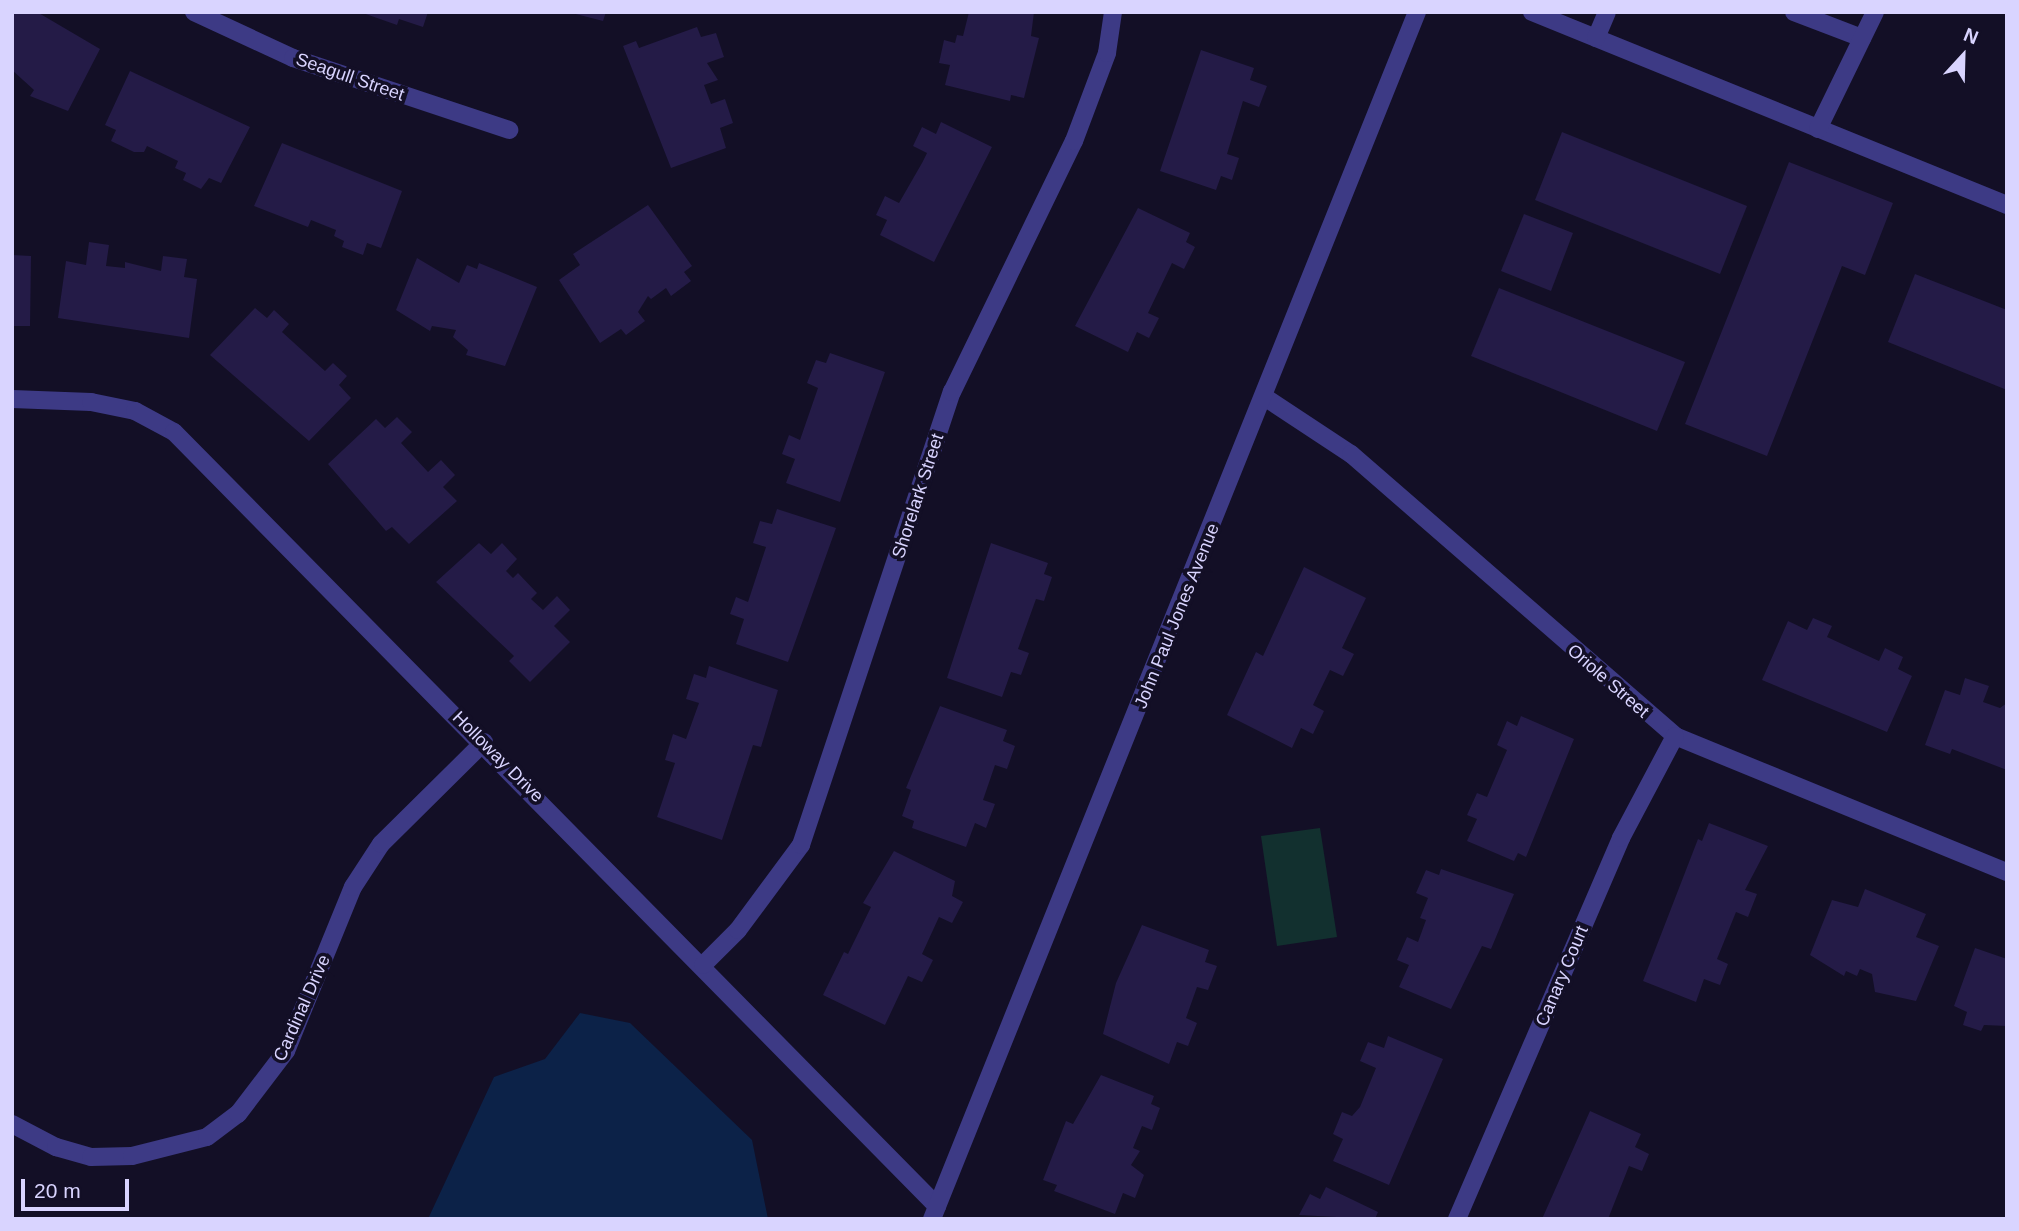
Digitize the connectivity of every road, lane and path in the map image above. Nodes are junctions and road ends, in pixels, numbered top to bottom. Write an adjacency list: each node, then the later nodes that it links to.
1 (194, 12): 11 (street, Seagull Street)
2 (1113, 12): 18 (street, Shorelark Street)
3 (1417, 12): 13 (street, John Paul Jones Avenue)
4 (1531, 12): 8 (street)
5 (1607, 12): 8 (street)
6 (1794, 12): 9 (street)
7 (1875, 12): 9 (street)
8 (1596, 38): 10 (street)
9 (1862, 38): 10 (street)
10 (1818, 128): 12 (street)
11 (509, 130)
12 (2007, 205)
13 (1266, 398): 15 (street, Oriole Street); 20 (street, John Paul Jones Avenue)
14 (12, 399): 16 (street, Holloway Drive)
15 (1675, 736): 17 (street, Oriole Street); 21 (street, Canary Court)
16 (484, 742): 18 (street, Holloway Drive); 19 (street, Cardinal Drive)
17 (2007, 872)
18 (703, 965): 20 (street, Holloway Drive)
19 (12, 1124)
20 (934, 1212)
21 (1457, 1219)

